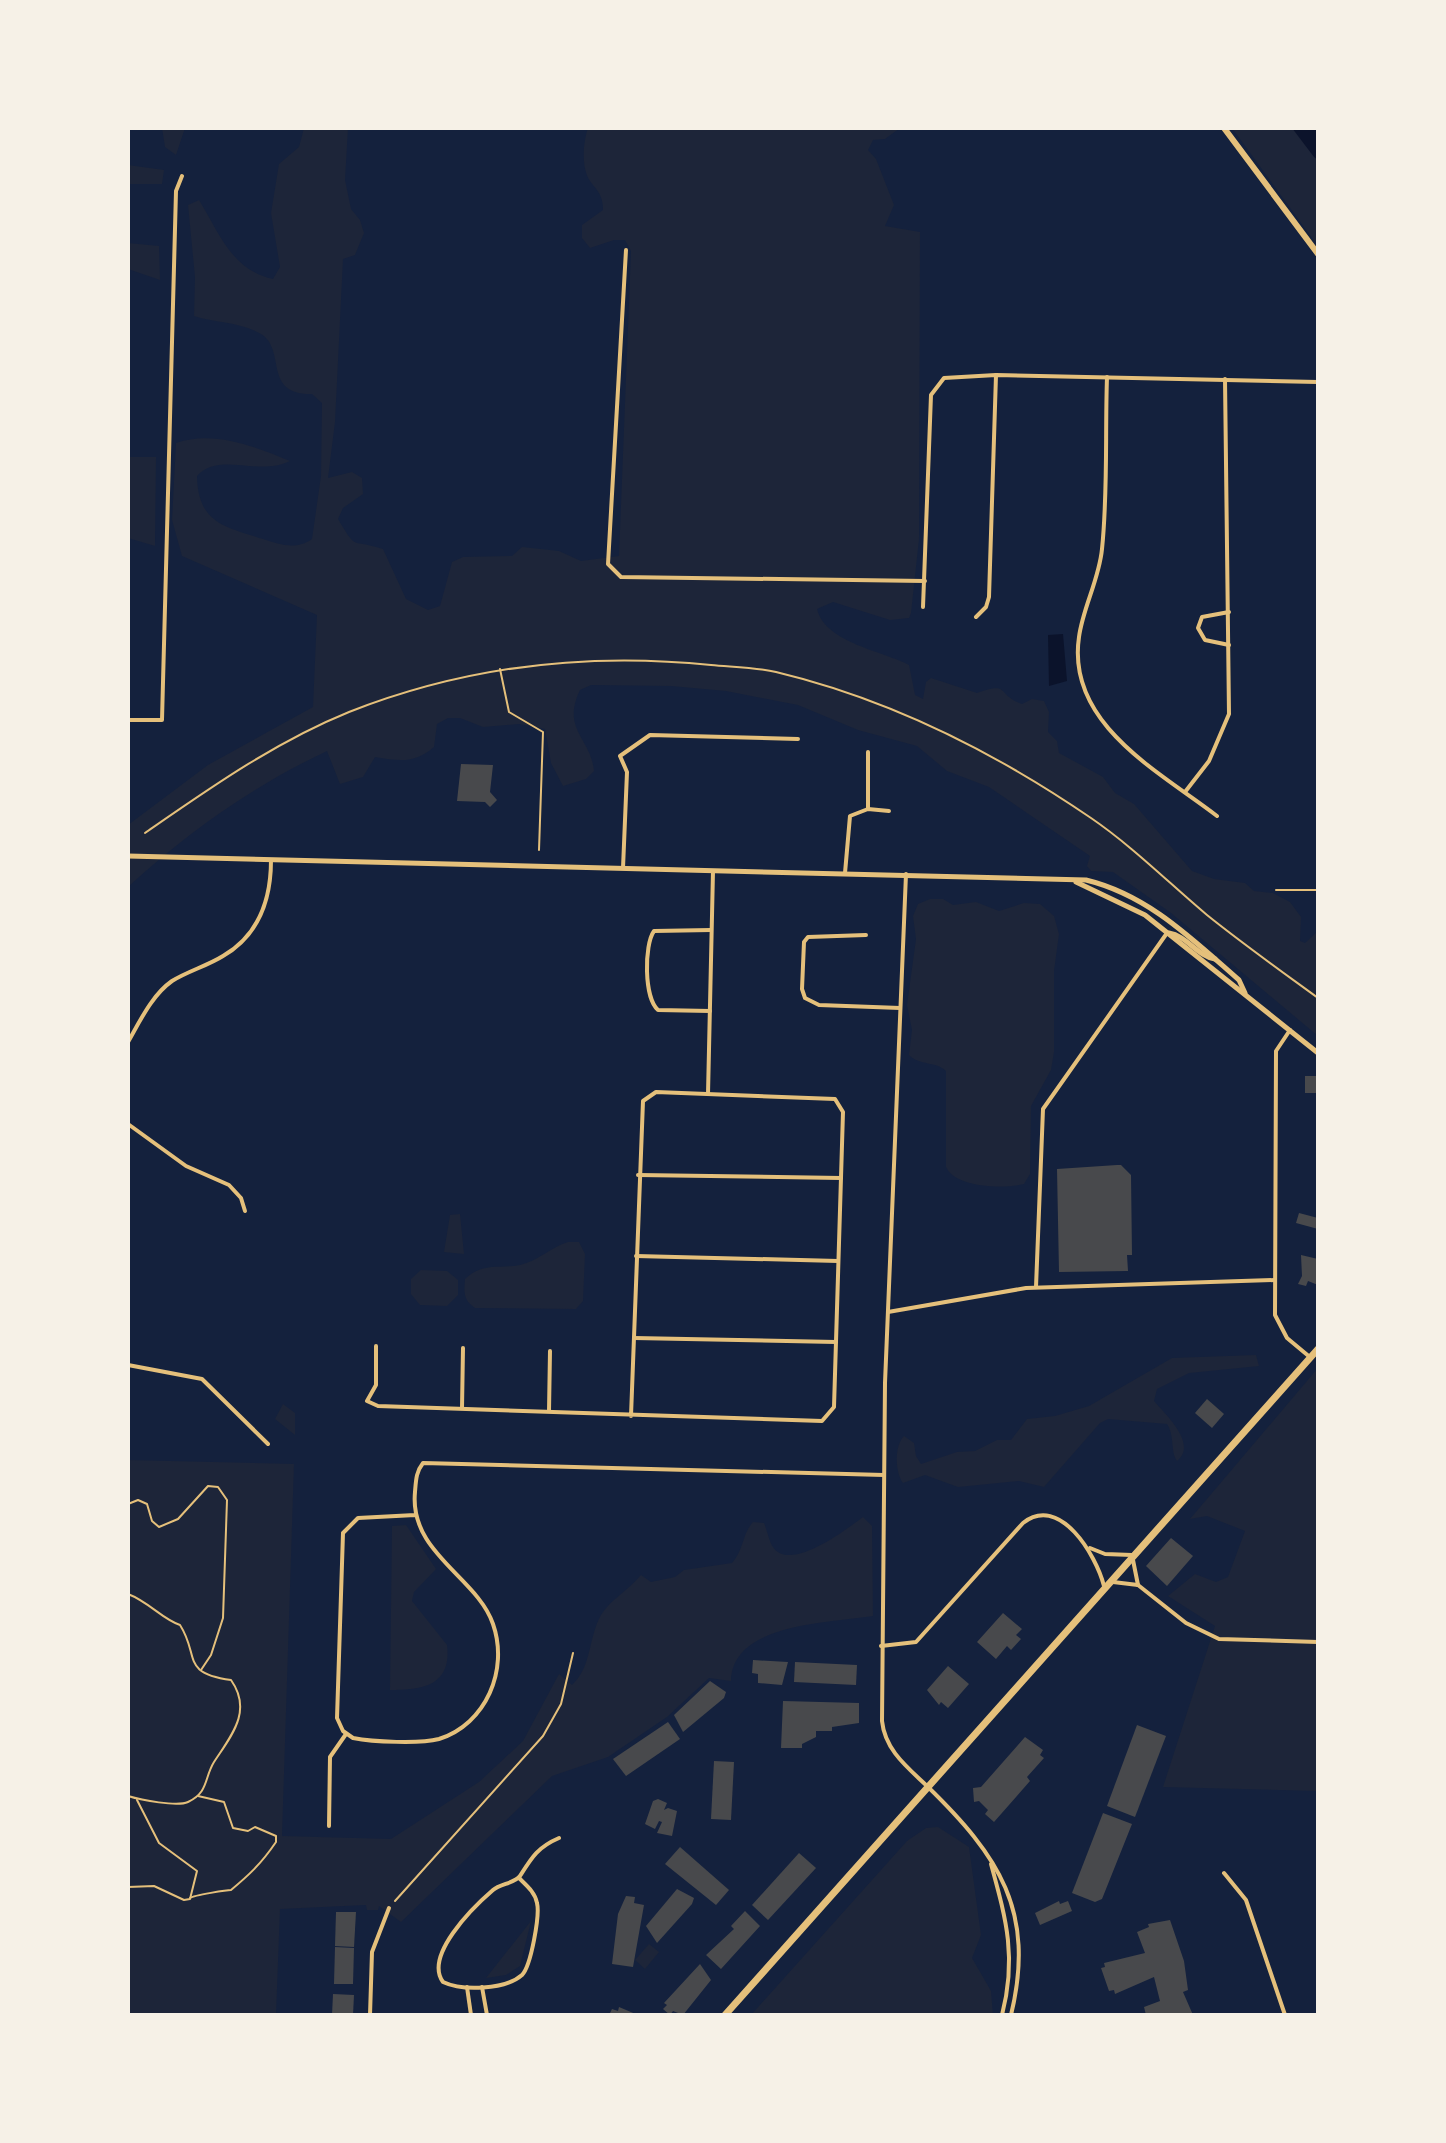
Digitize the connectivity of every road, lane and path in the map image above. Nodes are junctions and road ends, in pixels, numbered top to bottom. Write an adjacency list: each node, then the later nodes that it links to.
1 (1224, 128): 4 (main road)
2 (182, 176): 15 (street)
3 (626, 250): 9 (street)
4 (1318, 254)
5 (996, 375): 6 (street); 9 (street); 12 (street)
6 (1107, 377): 7 (street); 18 (street)
7 (1225, 379): 8 (street); 11 (street)
8 (1318, 382)
9 (925, 581): 10 (street)
10 (923, 607)
11 (1229, 612): 13 (street); 13 (street)
12 (976, 617)
13 (1229, 645): 18 (street)
14 (500, 668): 22 (path); 23 (path); 38 (path)
15 (128, 720)
16 (798, 739): 26 (street)
17 (868, 752): 19 (street)
18 (1185, 792): 21 (street)
19 (868, 809): 20 (street); 28 (street)
20 (889, 811)
21 (1217, 816)
22 (145, 833)
23 (539, 850)
24 (128, 856): 25 (street)
25 (271, 860): 26 (street); 42 (street)
26 (623, 868): 27 (street)
27 (713, 871): 28 (street); 33 (street)
28 (845, 873): 29 (street)
29 (906, 874): 30 (street); 39 (street)
30 (1075, 881): 34 (street); 36 (street)
31 (1276, 890): 32 (lane)
32 (1318, 890)
33 (712, 930): 40 (street); 40 (street)
34 (1167, 933): 36 (street); 37 (street); 52 (street)
35 (866, 935): 39 (street)
36 (1216, 959): 37 (street)
37 (1245, 993): 41 (street)
38 (1318, 998)
39 (900, 1008): 53 (street)
40 (710, 1011): 44 (street)
41 (1290, 1030): 43 (street); 51 (street)
42 (128, 1042)
43 (1318, 1053)
44 (708, 1094): 46 (street); 47 (street)
45 (128, 1124): 48 (street)
46 (638, 1175): 47 (street); 49 (street)
47 (841, 1178): 50 (street)
48 (245, 1211)
49 (636, 1256): 50 (street); 54 (street)
50 (838, 1261): 55 (street)
51 (1275, 1280): 52 (street); 60 (street)
52 (1036, 1287): 53 (street)
53 (887, 1312): 66 (street)
54 (634, 1338): 55 (street); 64 (street)
55 (836, 1342): 64 (street)
56 (376, 1346): 62 (street)
57 (463, 1348): 62 (street)
58 (1318, 1349): 60 (main road)
59 (550, 1351): 63 (street)
60 (1311, 1358): 70 (main road)
61 (128, 1365): 65 (street)
62 (462, 1408): 63 (street)
63 (549, 1411): 64 (street)
64 (631, 1416)
65 (268, 1444)
66 (884, 1475): 68 (street); 75 (street)
67 (128, 1504): 77 (path)
68 (415, 1515): 78 (street); 78 (street)
69 (1088, 1547): 70 (street); 71 (street); 75 (street)
70 (1132, 1555): 71 (main road); 72 (street)
71 (1106, 1584): 72 (street); 79 (main road)
72 (1138, 1585): 74 (street)
73 (128, 1594): 77 (path)
74 (1318, 1642)
75 (881, 1646): 79 (street)
76 (573, 1653): 90 (path)
77 (200, 1670): 81 (path)
78 (346, 1734): 83 (street)
79 (928, 1787): 85 (street); 96 (main road)
80 (128, 1796): 82 (path)
81 (198, 1796): 82 (path); 89 (path)
82 (136, 1799): 89 (path)
83 (329, 1826)
84 (559, 1838): 87 (street)
85 (990, 1862): 97 (street); 98 (street)
86 (1224, 1873): 99 (street)
87 (519, 1878): 91 (street); 92 (street)
88 (128, 1887): 89 (path)
89 (190, 1898)
90 (389, 1908): 93 (street)
91 (467, 1987): 92 (street); 94 (street)
92 (482, 1987): 95 (street)
93 (370, 2015)
94 (471, 2015)
95 (487, 2015)
96 (725, 2015)
97 (1002, 2015)
98 (1011, 2015)
99 (1285, 2015)

